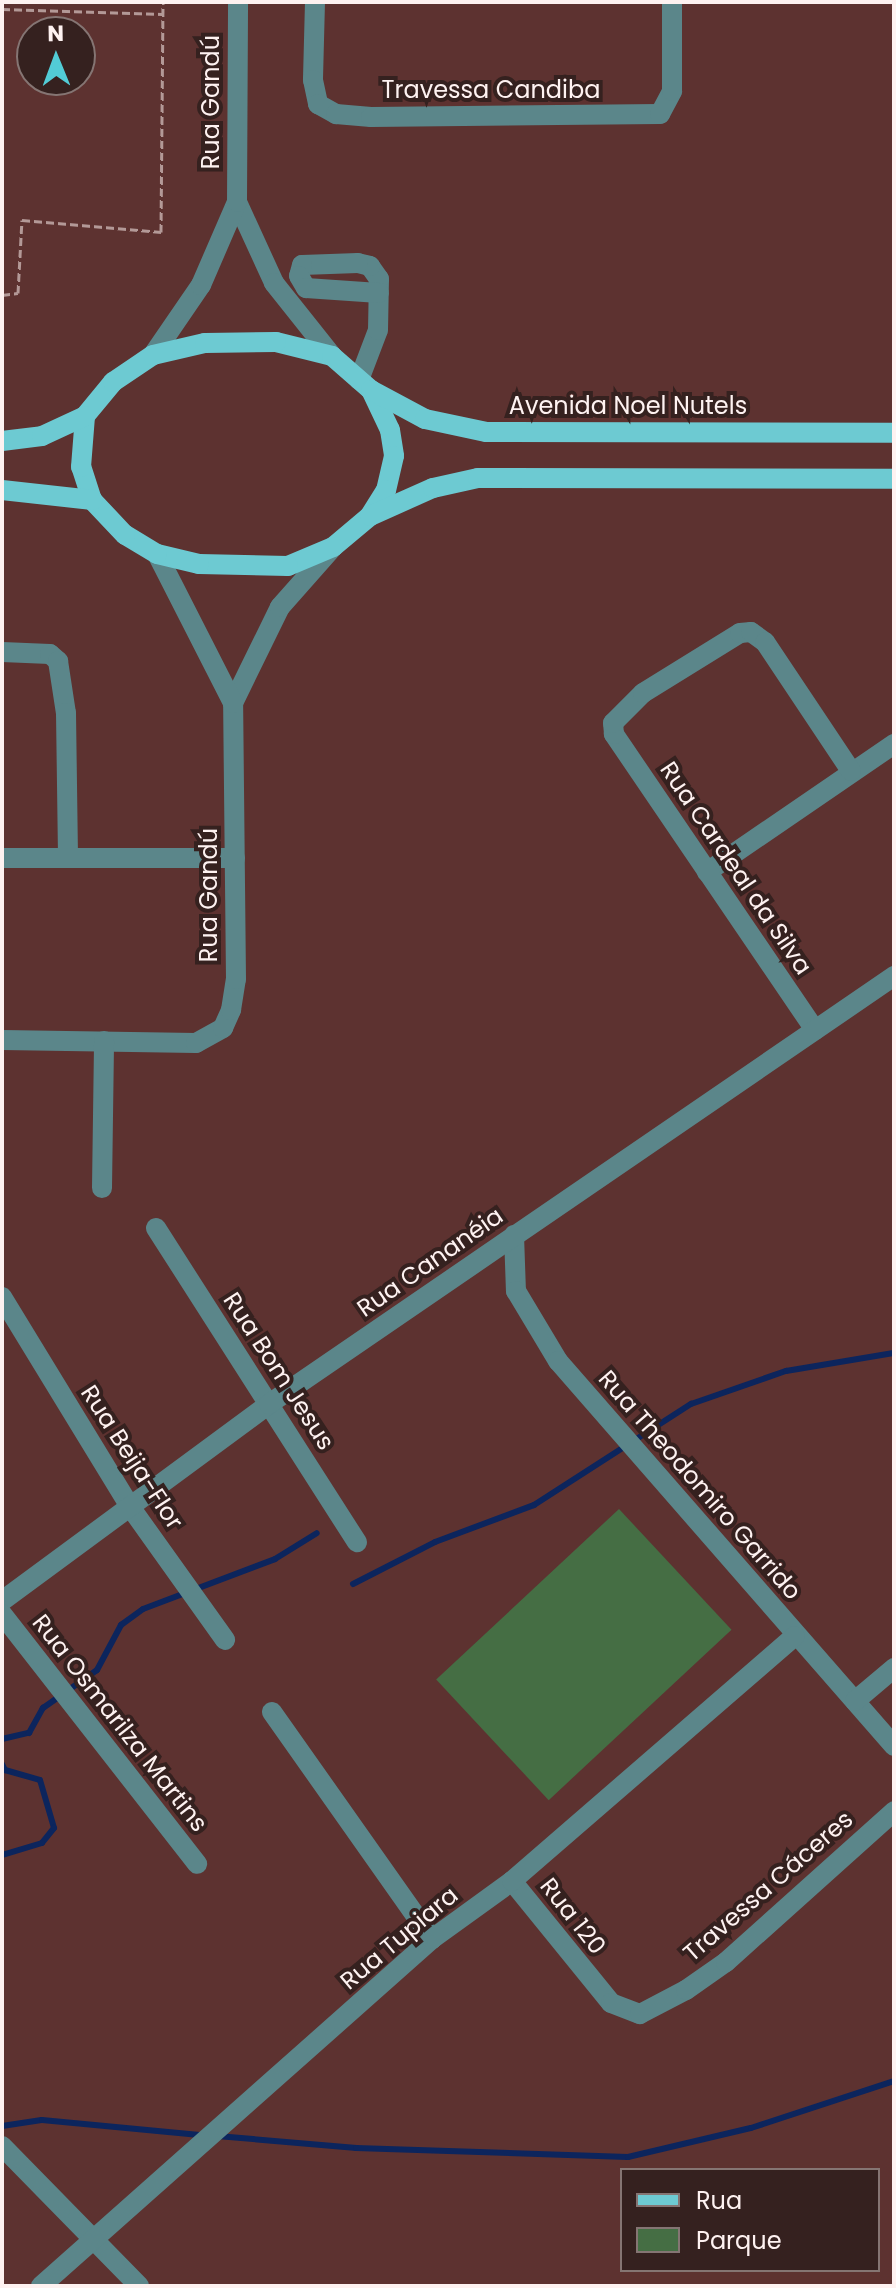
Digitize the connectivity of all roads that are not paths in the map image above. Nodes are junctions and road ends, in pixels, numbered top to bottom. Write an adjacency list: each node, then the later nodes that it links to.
1 (238, 2): 4 (street, Rua Gandú)
2 (315, 2): 3 (street, Travessa Candiba)
3 (672, 2)
4 (237, 202): 6 (street, Rua Gandú); 7 (street, Rua Gandú)
5 (379, 293): 8 (street)
6 (153, 355): 7 (main road); 9 (main road)
7 (332, 356): 8 (main road)
8 (365, 385): 10 (main road, Avenida Noel Nutels); 15 (main road)
9 (85, 416): 11 (main road); 14 (main road)
10 (894, 433)
11 (2, 441)
12 (894, 479): 15 (main road)
13 (2, 490): 14 (main road)
14 (92, 500): 17 (main road)
15 (370, 516): 16 (main road)
16 (333, 547): 17 (main road); 19 (street, Rua Gandú)
17 (157, 554): 19 (street, Rua Gandú)
18 (2, 652): 23 (street)
19 (233, 703): 24 (street, Rua Gandú)
20 (894, 744): 21 (street)
21 (851, 771): 25 (street); 25 (street, Rua Cardeal da Silva)
22 (2, 858): 23 (street)
23 (68, 858): 24 (street)
24 (235, 858): 29 (street, Rua Gandú)
25 (707, 872): 27 (street, Rua Cardeal da Silva)
26 (894, 976): 27 (street, Rua Cananéia)
27 (815, 1030): 32 (street, Rua Cananéia)
28 (2, 1040): 29 (street, Rua Gandú)
29 (104, 1041): 30 (street)
30 (102, 1188)
31 (156, 1228): 34 (street, Rua Bom Jesus)
32 (514, 1235): 34 (street, Rua Cananéia); 39 (street, Rua Theodomiro Garrido)
33 (2, 1297): 35 (street, Rua Beija-Flor)
34 (269, 1404): 35 (street, Rua Cananéia); 36 (street, Rua Bom Jesus)
35 (131, 1508): 37 (street, Rua Cananéia); 40 (street, Rua Beija-Flor)
36 (357, 1542)
37 (2, 1601)
38 (2, 1614): 46 (street, Rua Osmarilza Martins)
39 (795, 1636): 42 (street, Rua Theodomiro Garrido); 47 (street, Rua Tupiara)
40 (225, 1640)
41 (894, 1668): 42 (street)
42 (855, 1701): 44 (street, Rua Theodomiro Garrido)
43 (272, 1712): 48 (street)
44 (894, 1746)
45 (894, 1811): 49 (street, Travessa Cáceres)
46 (197, 1864)
47 (512, 1881): 48 (street, Rua Tupiara); 49 (street, Rua 120)
48 (432, 1939): 51 (street, Rua Tupiara)
49 (594, 1984)
50 (2, 2146): 51 (street)
51 (98, 2238): 52 (street, Rua Tupiara); 53 (street)
52 (41, 2286)
53 (139, 2286)

